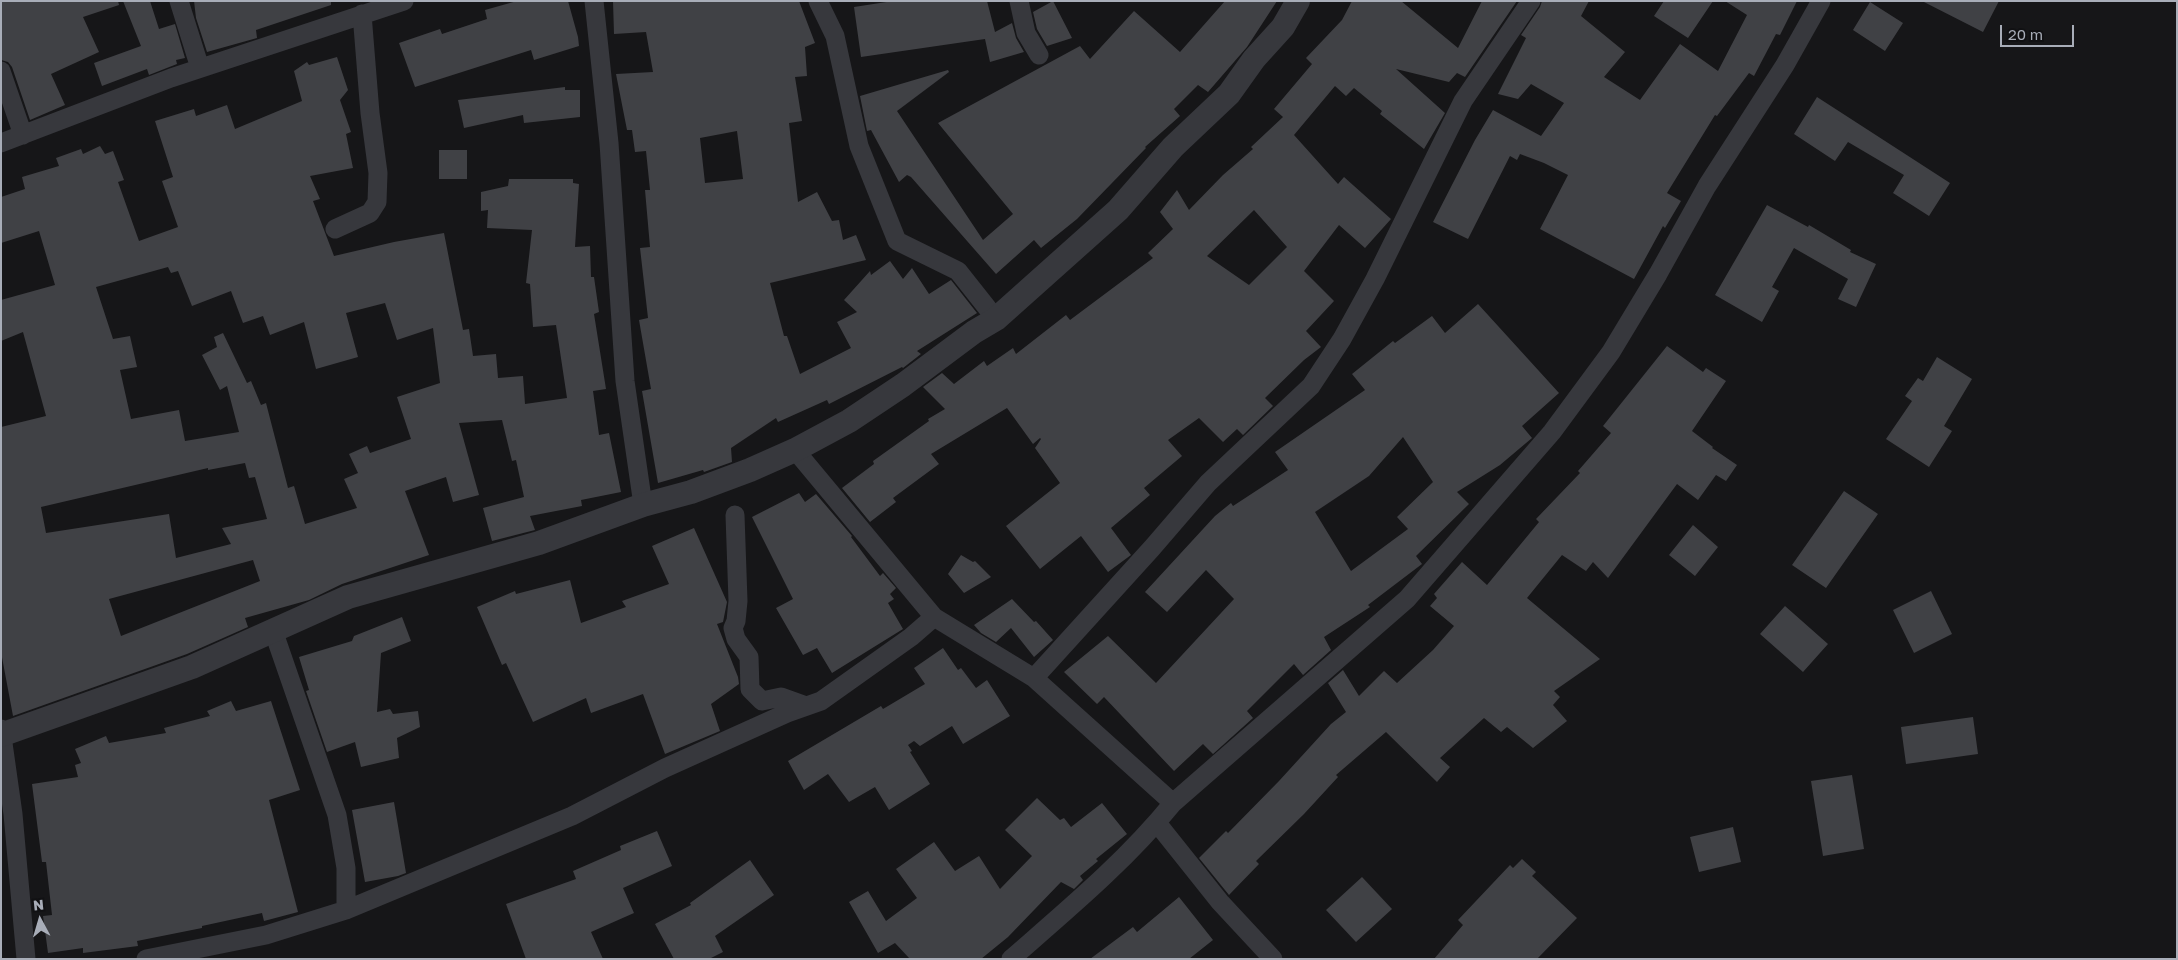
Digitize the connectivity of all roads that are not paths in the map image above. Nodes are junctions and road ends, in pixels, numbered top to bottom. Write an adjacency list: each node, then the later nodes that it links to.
1 (180, 1): 11 (street)
2 (404, 1): 9 (street)
3 (594, 1): 18 (street)
4 (818, 1): 16 (street)
5 (1019, 1): 10 (street)
6 (1298, 1): 16 (street)
7 (1531, 1): 22 (street)
8 (1821, 1): 25 (street)
9 (362, 14): 11 (street); 15 (street)
10 (1038, 55)
11 (200, 68): 13 (street)
12 (1, 71): 13 (street)
13 (23, 135): 14 (street)
14 (1, 143)
15 (335, 229)
16 (996, 320): 17 (street)
17 (795, 450): 18 (street); 20 (street)
18 (643, 505): 21 (street)
19 (735, 515): 23 (street)
20 (934, 617): 22 (street); 23 (street)
21 (274, 630): 24 (street); 27 (street)
22 (1034, 678): 25 (street)
23 (806, 706): 27 (street)
24 (2, 733): 28 (street)
25 (1173, 803): 26 (street)
26 (1157, 823): 30 (street); 31 (street)
27 (346, 910): 29 (street)
28 (26, 959)
29 (146, 959)
30 (1011, 959)
31 (1273, 959)

